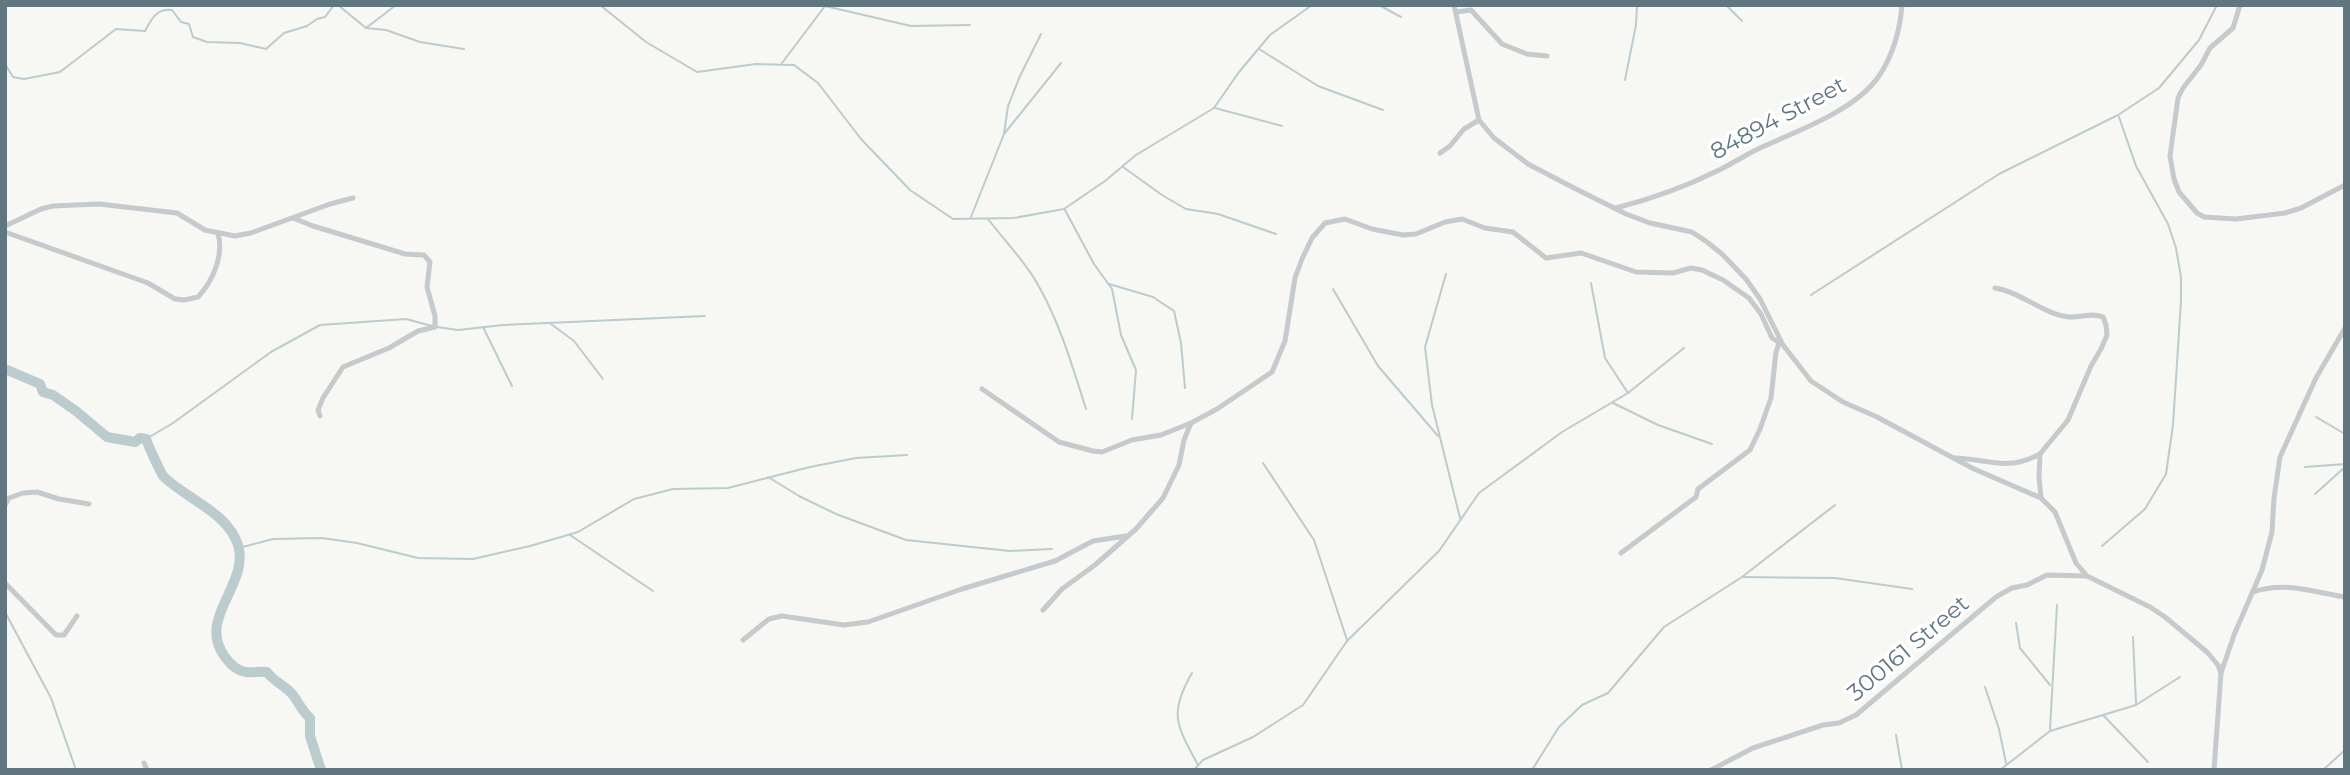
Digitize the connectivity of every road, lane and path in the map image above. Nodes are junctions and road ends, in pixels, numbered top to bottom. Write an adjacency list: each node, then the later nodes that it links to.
1 (1902, 5): 9 (street, 84894 Street)
2 (2240, 5): 7 (street)
3 (1455, 8): 4 (street); 5 (street)
4 (1547, 56)
5 (1479, 120): 6 (street); 9 (street)
6 (1440, 153)
7 (2345, 185)
8 (353, 198): 10 (street)
9 (1616, 208): 16 (street)
10 (293, 218): 13 (street); 18 (street)
11 (5, 226): 13 (street)
12 (5, 232): 13 (street)
13 (218, 234)
14 (1995, 288): 20 (street)
15 (2345, 327): 29 (street)
16 (1781, 344): 19 (street); 21 (street); 26 (street)
17 (982, 389): 19 (street)
18 (320, 416)
19 (1191, 423): 25 (street)
20 (2040, 454): 21 (street); 22 (street)
21 (1954, 458): 22 (street)
22 (2041, 498): 27 (street)
23 (89, 504): 24 (street)
24 (5, 505)
25 (1126, 536): 31 (street); 33 (street)
26 (1621, 553)
27 (2087, 576): 34 (street); 37 (street, 300161 Street)
28 (5, 583): 32 (street)
29 (2253, 592): 30 (street); 34 (street)
30 (2345, 597)
31 (1043, 610)
32 (77, 616)
33 (743, 640)
34 (2221, 673): 38 (street)
35 (145, 763): 36 (street)
36 (147, 770)
37 (1711, 770)
38 (2214, 770)

